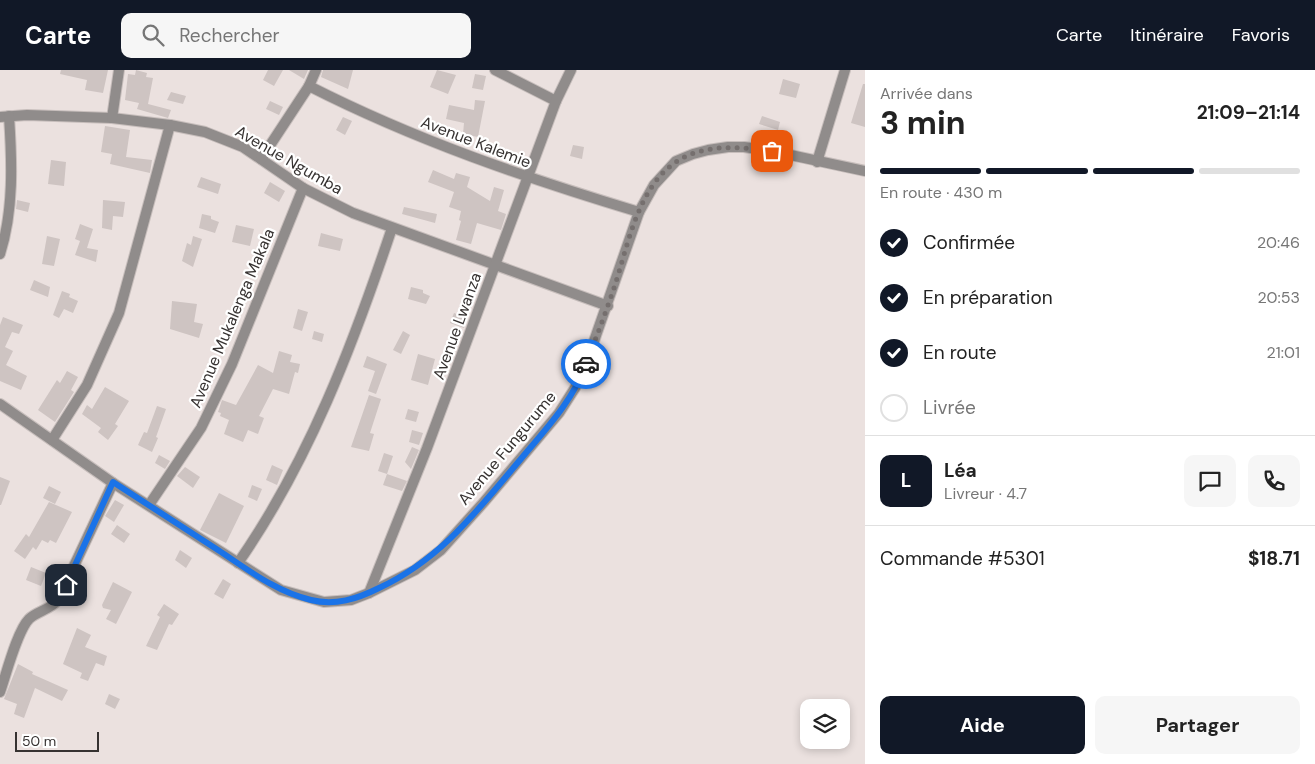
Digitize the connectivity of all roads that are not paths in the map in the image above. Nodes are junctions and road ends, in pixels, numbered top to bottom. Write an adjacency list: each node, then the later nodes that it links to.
1 (119, 70): 9 (street)
2 (316, 70): 6 (street)
3 (496, 70): 7 (street)
4 (571, 70): 7 (street, Avenue Lwanza)
5 (844, 70): 12 (street)
6 (309, 86): 11 (street); 14 (street, Avenue Kalemie)
7 (556, 101): 14 (street, Avenue Lwanza)
8 (5, 117): 9 (street, Avenue Ngumba); 18 (street)
9 (112, 118): 10 (street, Avenue Ngumba)
10 (170, 125): 11 (street, Avenue Ngumba); 22 (street)
11 (261, 159): 15 (street, Avenue Ngumba)
12 (818, 162): 13 (street, Avenue Fungurume); 16 (street, Avenue Fungurume)
13 (865, 171)
14 (528, 178): 16 (street, Avenue Kalemie); 19 (street, Avenue Lwanza)
15 (302, 188): 17 (street, Avenue Ngumba); 24 (street, Avenue Mukalenga Makala)
16 (639, 212): 20 (street, Avenue Fungurume)
17 (392, 228): 19 (street, Avenue Ngumba); 25 (street)
18 (0, 254)
19 (496, 264): 20 (street, Avenue Ngumba); 26 (street, Avenue Lwanza)
20 (608, 306): 26 (street, Avenue Fungurume)
21 (0, 404): 22 (street, Avenue Fungurume)
22 (52, 440): 23 (street, Avenue Fungurume)
23 (113, 482): 24 (street, Avenue Fungurume); 27 (street)
24 (149, 505): 25 (street, Avenue Fungurume)
25 (238, 563): 26 (street, Avenue Fungurume)
26 (369, 593)
27 (0, 692)

